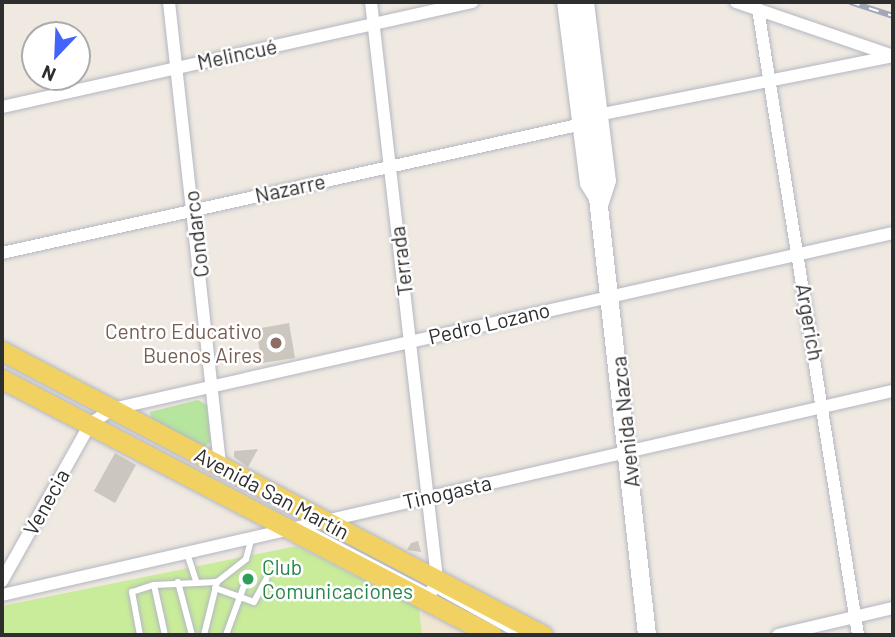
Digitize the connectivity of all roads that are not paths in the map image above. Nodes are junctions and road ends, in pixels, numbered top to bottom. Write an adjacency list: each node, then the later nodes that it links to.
1 (169, 2): 11 (street, Condarco)
2 (371, 2): 9 (street, Terrada)
3 (472, 2): 9 (street, Melincué)
4 (562, 2): 15 (street, Avenida Nazca)
5 (576, 2): 18 (main road, Avenida Nazca)
6 (588, 2): 14 (street, Avenida Nazca)
7 (736, 2): 8 (street)
8 (758, 9): 10 (street); 12 (street, Argerich)
9 (374, 25): 11 (street, Melincué); 16 (street, Terrada)
10 (893, 56): 12 (street)
11 (176, 67): 13 (street, Melincué); 17 (street, Condarco)
12 (769, 79): 14 (street); 21 (street, Argerich)
13 (2, 107)
14 (603, 114): 18 (street, Avenida Nazca)
15 (578, 125): 16 (street, Nazarre); 18 (street, Avenida Nazca)
16 (389, 166): 17 (street, Nazarre); 23 (street, Terrada)
17 (193, 209): 20 (street, Nazarre); 28 (street, Condarco)
18 (601, 209): 22 (main road, Avenida Nazca)
19 (893, 233): 21 (street, Pedro Lozano)
20 (2, 253)
21 (799, 254): 22 (street, Pedro Lozano); 30 (street, Argerich)
22 (610, 296): 23 (street, Pedro Lozano); 32 (main road, Avenida Nazca)
23 (411, 341): 28 (street, Pedro Lozano); 34 (street, Terrada)
24 (2, 351): 31 (main road, Avenida San Martín)
25 (2, 361): 31 (lane)
26 (2, 370): 31 (lane)
27 (2, 379): 31 (main road, Avenida San Martín)
28 (213, 387): 31 (street, Pedro Lozano); 33 (street, Condarco)
29 (893, 390): 30 (street, Tinogasta)
30 (825, 406): 32 (street, Tinogasta); 49 (street, Argerich)
31 (101, 417): 33 (main road, Avenida San Martín); 35 (main road, Avenida San Martín); 35 (lane); 40 (street, Venecia)
32 (628, 451): 34 (street, Tinogasta); 59 (main road, Avenida Nazca)
33 (220, 467): 35 (main road, Avenida San Martín)
34 (428, 497): 35 (street, Tinogasta); 45 (street, Terrada)
35 (304, 523): 36 (street, Tinogasta); 45 (main road, Avenida San Martín); 45 (main road, Avenida San Martín)
36 (252, 534): 37 (street, Tinogasta); 44 (lane)
37 (186, 550): 41 (lane); 46 (street, Tinogasta)
38 (248, 575): 47 (lane)
39 (266, 579): 47 (lane)
40 (2, 581)
41 (197, 581): 42 (lane); 44 (lane)
42 (178, 582): 43 (lane); 52 (lane)
43 (154, 585): 50 (lane); 51 (lane)
44 (216, 585): 47 (lane); 53 (lane)
45 (432, 591): 55 (main road, Avenida San Martín); 56 (lane); 57 (lane); 58 (main road, Avenida San Martín)
46 (2, 595)
47 (238, 598): 54 (lane)
48 (893, 608): 49 (street)
49 (855, 617): 60 (street); 61 (street, Argerich)
50 (140, 635)
51 (164, 635)
52 (192, 635)
53 (204, 635)
54 (226, 635)
55 (492, 635)
56 (506, 635)
57 (518, 635)
58 (542, 635)
59 (647, 635)
60 (778, 635)
61 (858, 635)

